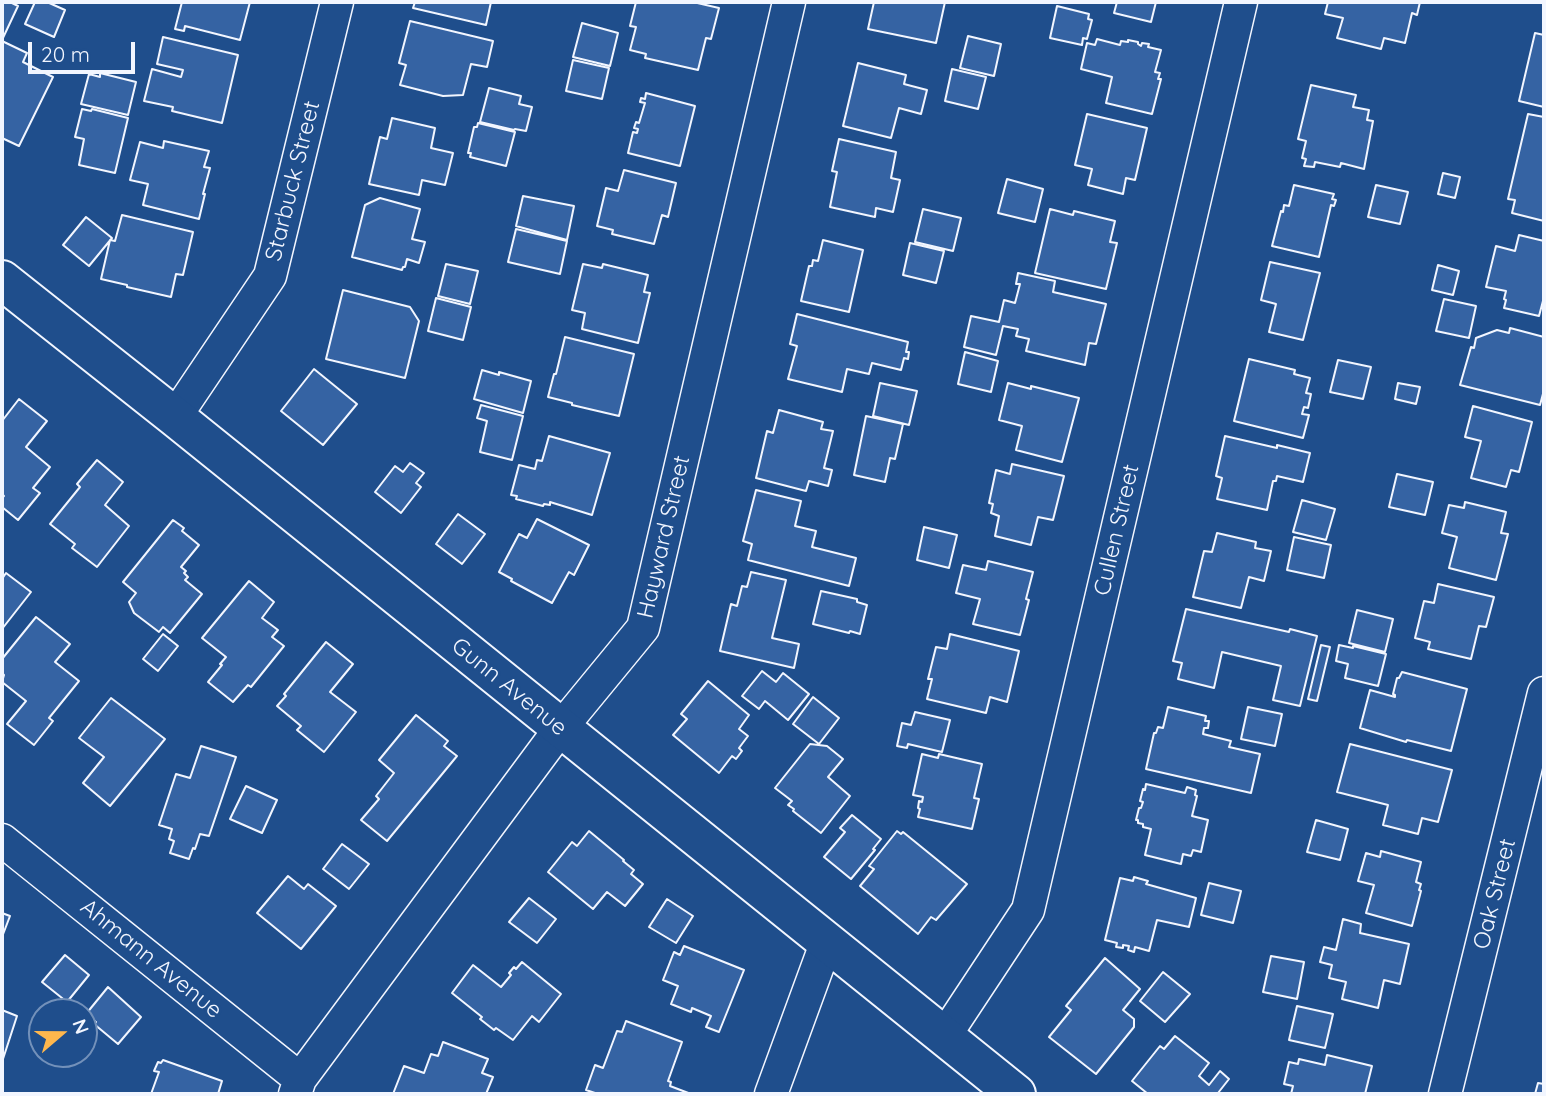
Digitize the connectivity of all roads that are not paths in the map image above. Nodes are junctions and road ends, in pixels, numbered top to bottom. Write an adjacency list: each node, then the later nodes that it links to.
1 (337, 2): 5 (street, Starbuck Street)
2 (789, 2): 7 (street, Hayward Street)
3 (1241, 2): 10 (street, Cullen Street)
4 (2, 280): 5 (street, Gunn Avenue)
5 (175, 417): 7 (street, Gunn Avenue)
6 (1544, 693): 14 (street, Oak Street)
7 (560, 729): 9 (street, Gunn Avenue); 11 (street, Hayward Street)
8 (2, 840): 11 (street, Ahmann Avenue)
9 (827, 941): 10 (street, Gunn Avenue); 12 (street)
10 (944, 1037): 13 (street, Gunn Avenue)
11 (297, 1086)
12 (771, 1094)
13 (1016, 1094)
14 (1445, 1094)

